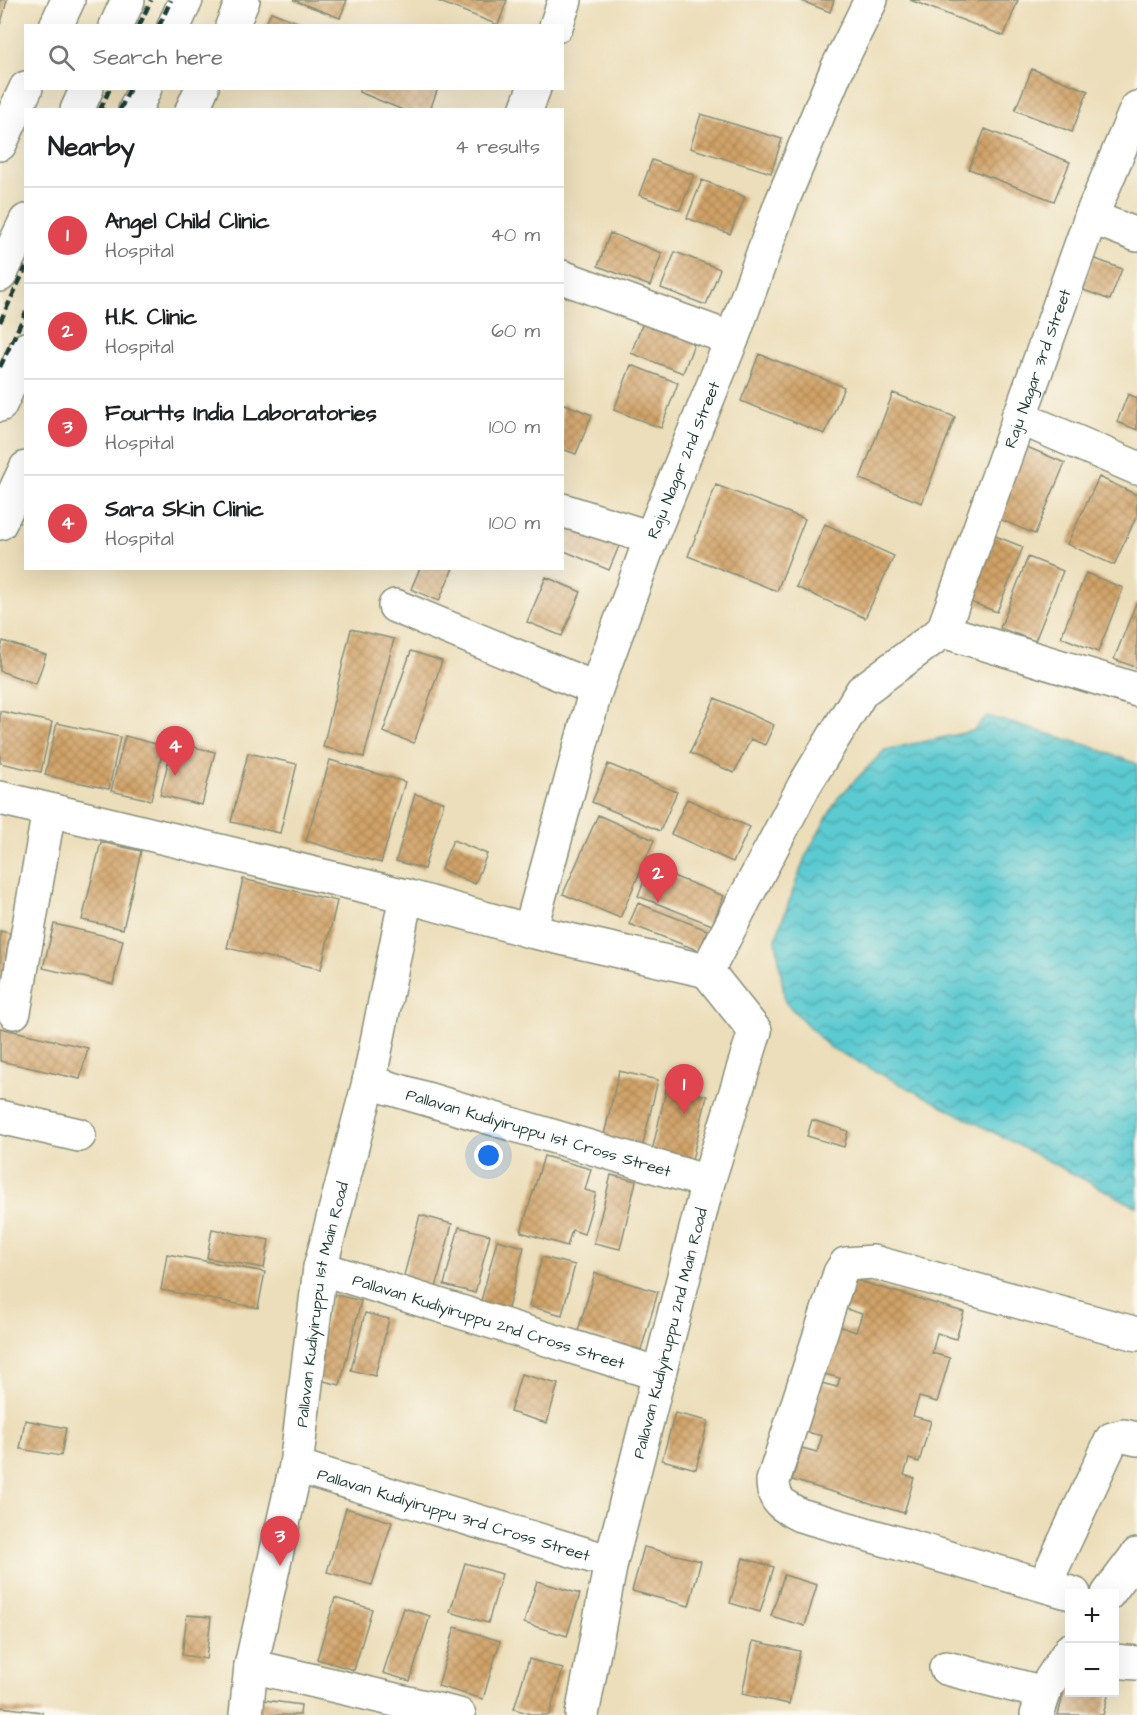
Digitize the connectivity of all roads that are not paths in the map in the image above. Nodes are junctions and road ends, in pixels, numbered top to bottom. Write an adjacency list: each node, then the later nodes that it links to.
1 (68, 0): 7 (street)
2 (128, 0): 8 (street)
3 (186, 0): 9 (street)
4 (243, 0): 10 (street)
5 (565, 0): 11 (street)
6 (871, 0): 28 (street, Raju Nagar 2nd Street)
7 (57, 24)
8 (117, 24)
9 (175, 24)
10 (233, 24)
11 (557, 24)
12 (25, 90): 22 (street)
13 (86, 90): 17 (street)
14 (144, 90): 18 (street)
15 (201, 90): 19 (street)
16 (533, 90): 20 (street)
17 (78, 108)
18 (136, 108)
19 (193, 108)
20 (527, 108)
21 (1137, 108): 23 (street, Raju Nagar 3rd Street)
22 (0, 144)
23 (1091, 217): 25 (street); 31 (street, Raju Nagar 3rd Street)
24 (24, 225): 26 (street)
25 (1137, 235)
26 (0, 275)
27 (564, 278): 28 (street)
28 (732, 339): 36 (street, Raju Nagar 2nd Street)
29 (24, 353): 30 (street)
30 (0, 405)
31 (1018, 417): 32 (street); 38 (street, Raju Nagar 3rd Street)
32 (1137, 468)
33 (24, 472): 35 (street)
34 (564, 511): 36 (street)
35 (0, 523)
36 (651, 538): 39 (street, Raju Nagar 2nd Street)
37 (395, 606): 39 (street)
38 (943, 631): 40 (street); 45 (street)
39 (596, 689): 44 (street, Raju Nagar 2nd Street)
40 (1137, 690)
41 (0, 798): 42 (street)
42 (49, 810): 43 (street); 46 (street)
43 (406, 896): 44 (street); 47 (street, Pallavan Kudiyiruppu 1st Main Road)
44 (530, 931): 45 (street)
45 (707, 970): 50 (street, Pallavan Kudiyiruppu 2nd Main Road)
46 (14, 1012)
47 (369, 1083): 50 (street, Pallavan Kudiyiruppu 1st Cross Street); 51 (street, Pallavan Kudiyiruppu 1st Main Road)
48 (0, 1117): 49 (street)
49 (79, 1135)
50 (708, 1182): 53 (street, Pallavan Kudiyiruppu 2nd Main Road)
51 (320, 1268): 53 (street, Pallavan Kudiyiruppu 2nd Cross Street); 55 (street, Pallavan Kudiyiruppu 1st Main Road)
52 (1137, 1334): 58 (street)
53 (659, 1374): 57 (street, Pallavan Kudiyiruppu 2nd Main Road)
54 (1137, 1439): 58 (street)
55 (296, 1466): 57 (street, Pallavan Kudiyiruppu 3rd Cross Street); 63 (street, Pallavan Kudiyiruppu 1st Main Road)
56 (1137, 1555): 59 (street)
57 (611, 1562): 68 (street, Pallavan Kudiyiruppu 2nd Main Road)
58 (1059, 1589)
59 (1111, 1589)
60 (1065, 1659): 65 (street)
61 (1119, 1661): 62 (street)
62 (1137, 1663)
63 (251, 1666): 66 (street, Pallavan Kudiyiruppu 1st Main Road); 67 (street)
64 (946, 1668): 65 (street)
65 (1040, 1704)
66 (246, 1715)
67 (459, 1715)
68 (582, 1715)

